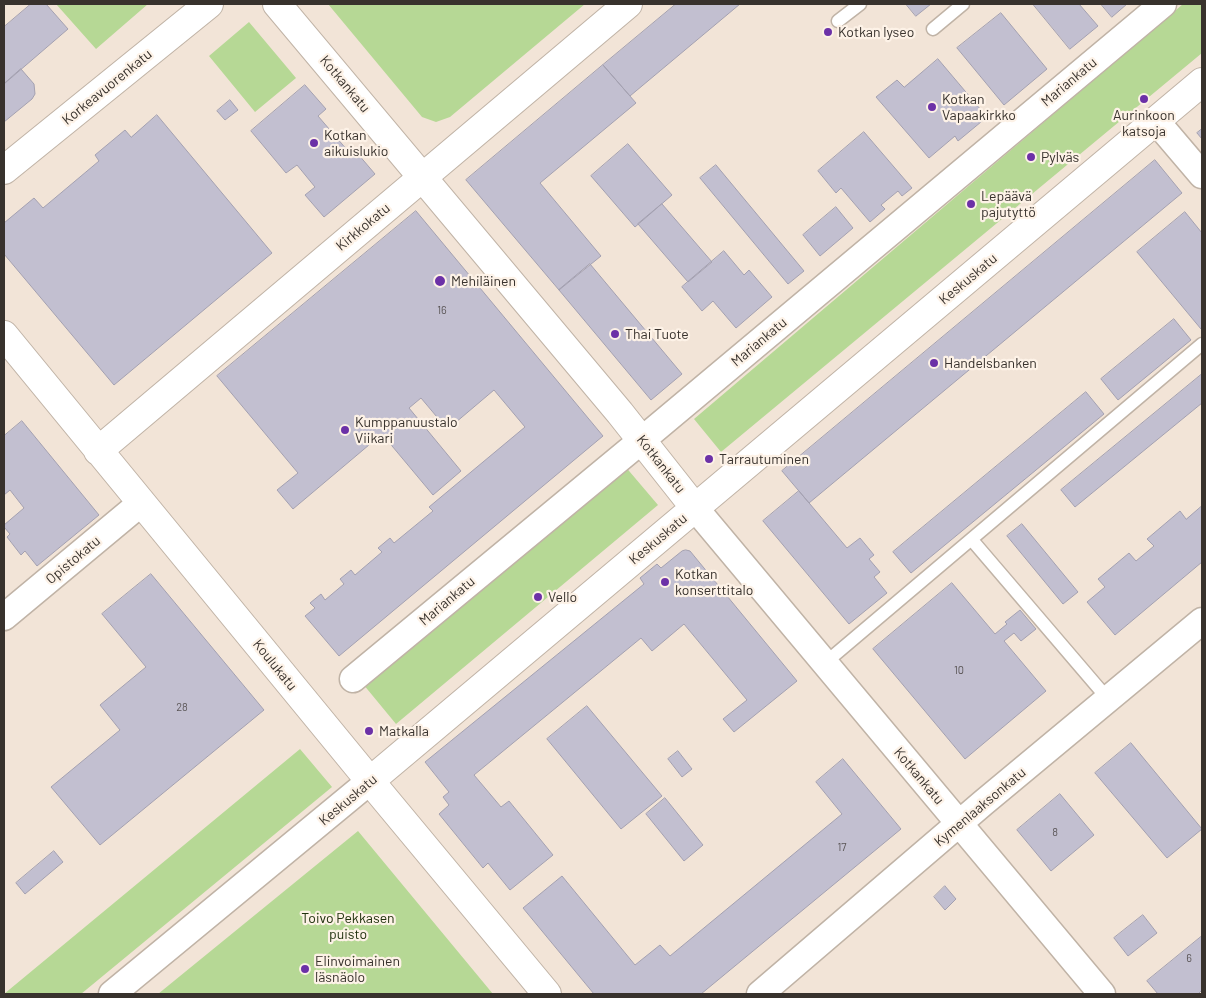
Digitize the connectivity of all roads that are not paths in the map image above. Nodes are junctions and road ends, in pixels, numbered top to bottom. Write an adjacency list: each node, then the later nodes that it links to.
1 (209, 4): 11 (main road, Korkeavuorenkatu)
2 (278, 4): 13 (main road, Kotkankatu)
3 (628, 4): 13 (main road, Kirkkokatu)
4 (860, 4): 7 (lane)
5 (963, 4): 8 (lane)
6 (1163, 4): 16 (street, Mariankatu)
7 (838, 22)
8 (933, 30)
9 (1202, 82): 10 (main road, Keskuskatu)
10 (1156, 121): 12 (street); 19 (main road, Keskuskatu)
11 (4, 170)
12 (1202, 175)
13 (423, 177): 16 (main road, Kotkankatu); 17 (main road, Kirkkokatu)
14 (4, 335): 17 (main road, Koulukatu)
15 (1202, 344): 20 (lane)
16 (642, 440): 19 (main road, Kotkankatu); 24 (street, Mariankatu)
17 (98, 451): 18 (main road, Koulukatu)
18 (142, 503): 21 (street, Opistokatu); 26 (main road, Koulukatu)
19 (695, 508): 23 (street, Kotkankatu); 26 (main road, Keskuskatu)
20 (972, 540): 23 (lane); 25 (lane)
21 (4, 617)
22 (1202, 621): 25 (street, Kymenlaaksonkatu)
23 (825, 663): 27 (street, Kotkankatu)
24 (353, 679)
25 (1108, 700): 27 (street, Kymenlaaksonkatu)
26 (370, 781): 28 (street, Keskuskatu); 29 (main road, Koulukatu)
27 (959, 824): 30 (street, Kymenlaaksonkatu); 31 (street, Kotkankatu)
28 (112, 994)
29 (547, 994)
30 (760, 994)
31 (1102, 994)

